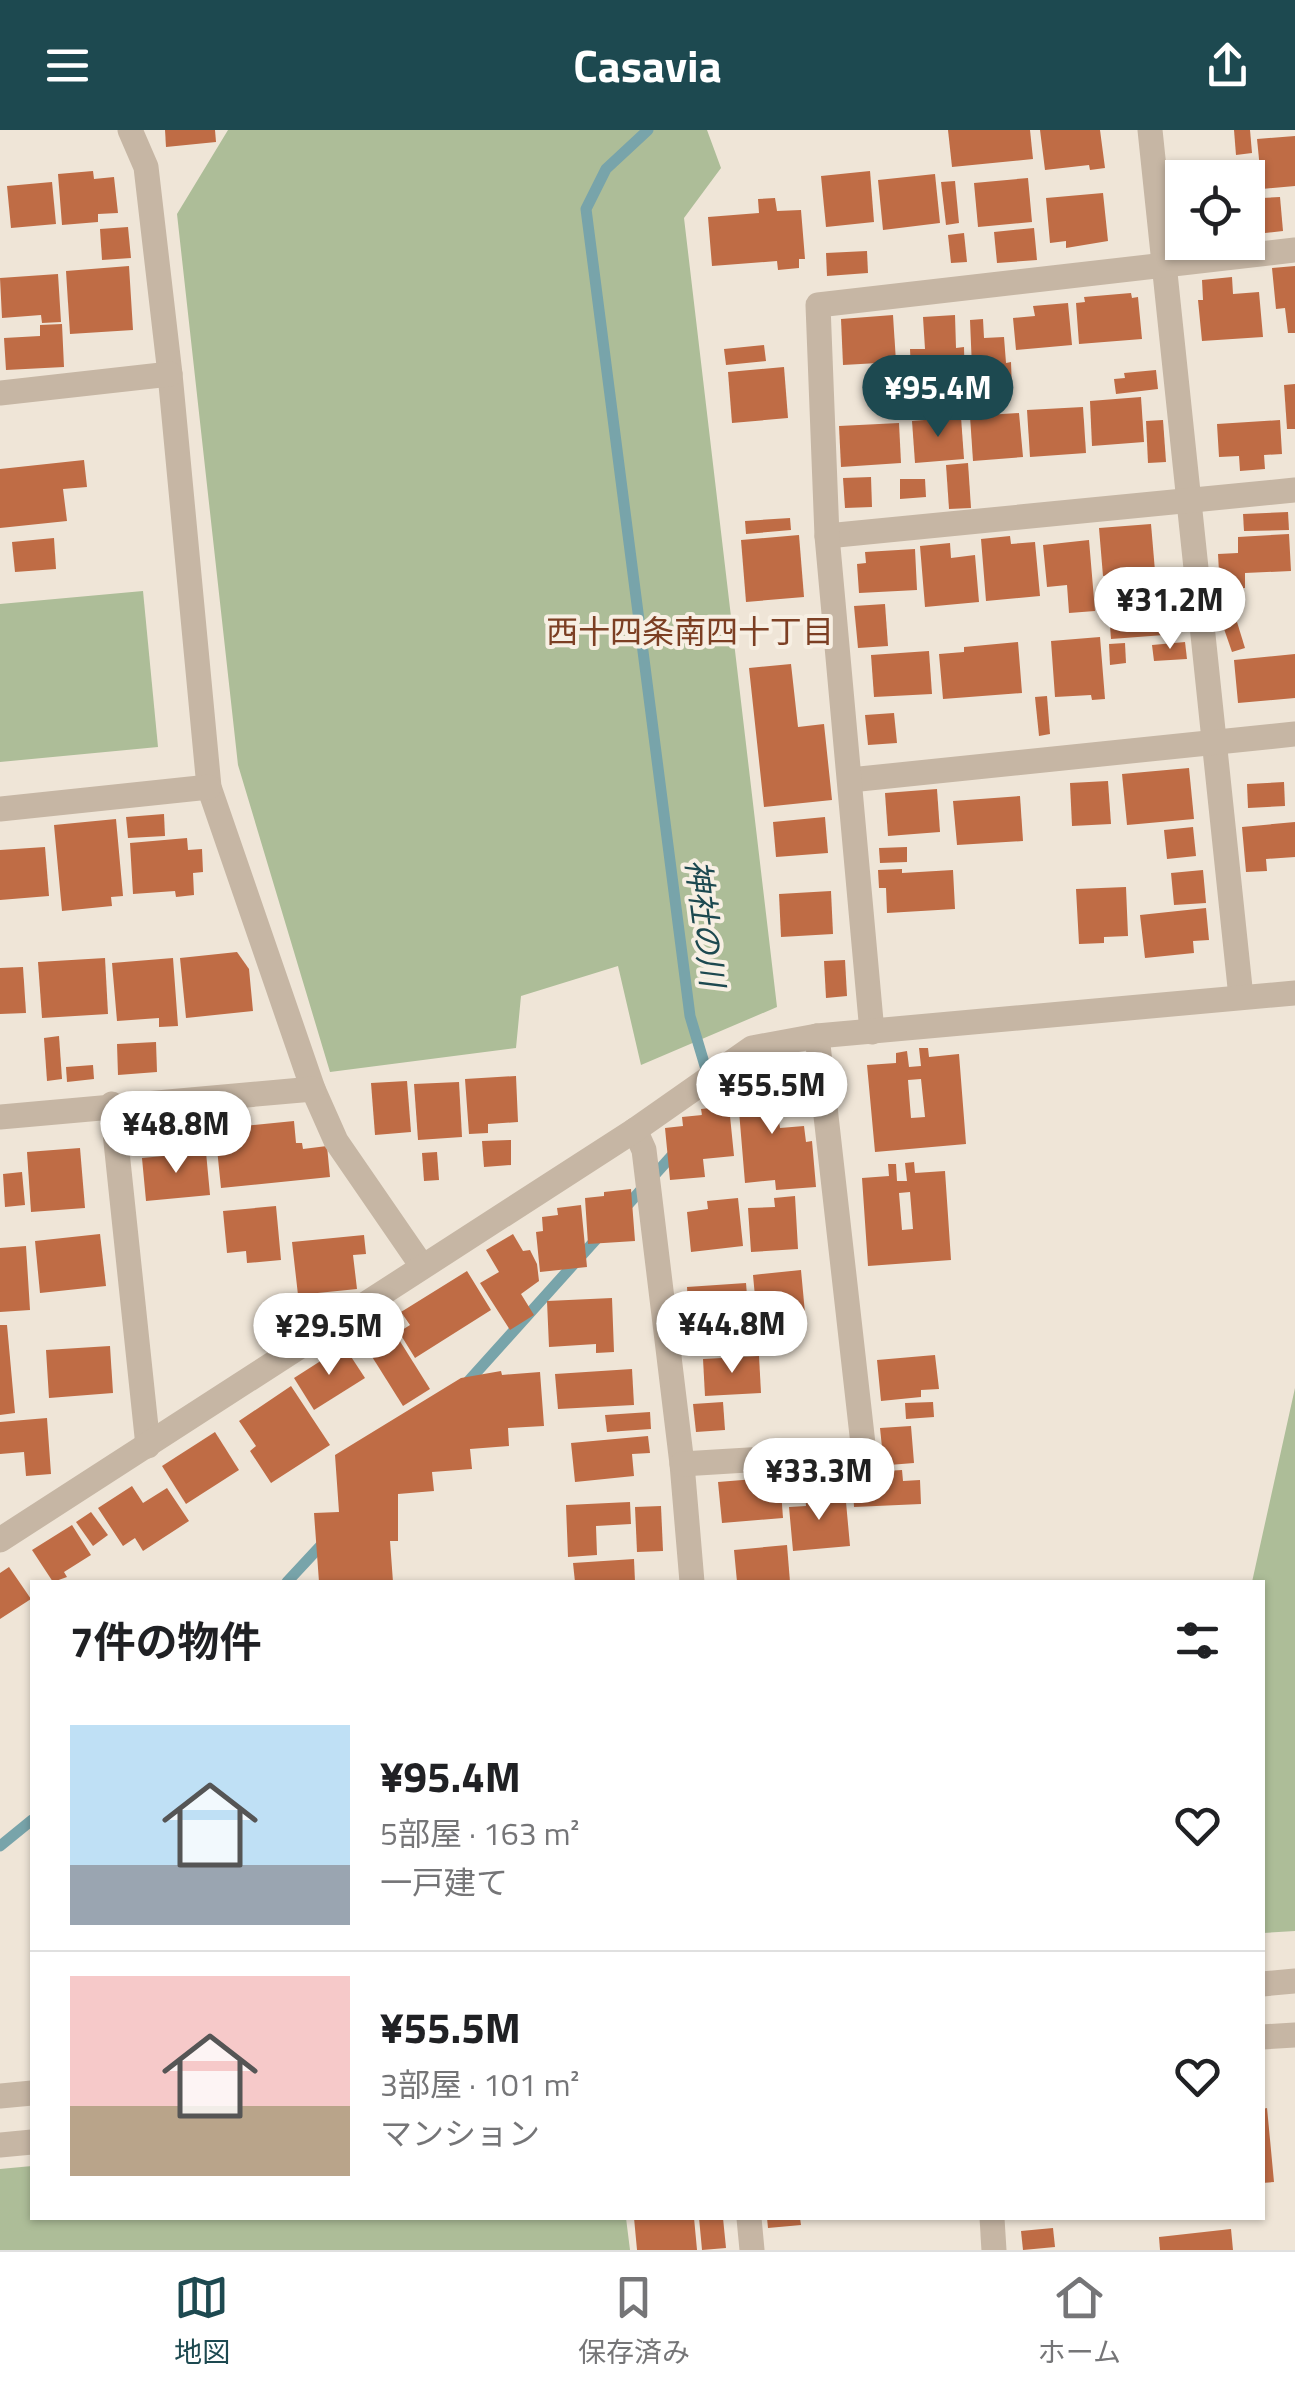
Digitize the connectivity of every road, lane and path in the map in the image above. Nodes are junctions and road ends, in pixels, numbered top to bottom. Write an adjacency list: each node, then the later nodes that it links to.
1 (130, 130): 5 (street)
2 (1150, 130): 4 (street)
3 (1295, 250): 4 (street)
4 (1162, 264): 8 (street); 9 (street)
5 (170, 374): 6 (street); 13 (street)
6 (0, 393)
7 (1295, 490): 8 (street)
8 (1188, 500): 9 (street); 11 (street)
9 (827, 536): 12 (street)
10 (1295, 734): 11 (street)
11 (1214, 742): 12 (street); 16 (street)
12 (850, 780): 17 (street)
13 (210, 787): 14 (street); 19 (street)
14 (0, 809)
15 (1295, 993): 16 (street)
16 (1241, 997): 17 (street)
17 (872, 1032): 18 (street)
18 (818, 1036): 22 (street); 25 (street)
19 (314, 1089): 20 (street); 23 (street)
20 (112, 1104): 21 (street); 24 (street)
21 (0, 1116)
22 (635, 1130): 23 (street); 25 (street)
23 (422, 1266): 24 (street)
24 (148, 1446): 26 (street)
25 (682, 1464): 27 (street)
26 (0, 1540)
27 (692, 1580)
28 (1295, 1981): 29 (street)
29 (1265, 1984)
30 (1295, 2035): 31 (street)
31 (1265, 2036)
32 (30, 2093): 33 (street)
33 (0, 2096)
34 (30, 2142): 35 (street)
35 (0, 2145)
36 (749, 2220): 38 (street)
37 (992, 2220): 39 (street)
38 (752, 2250)
39 (994, 2250)

